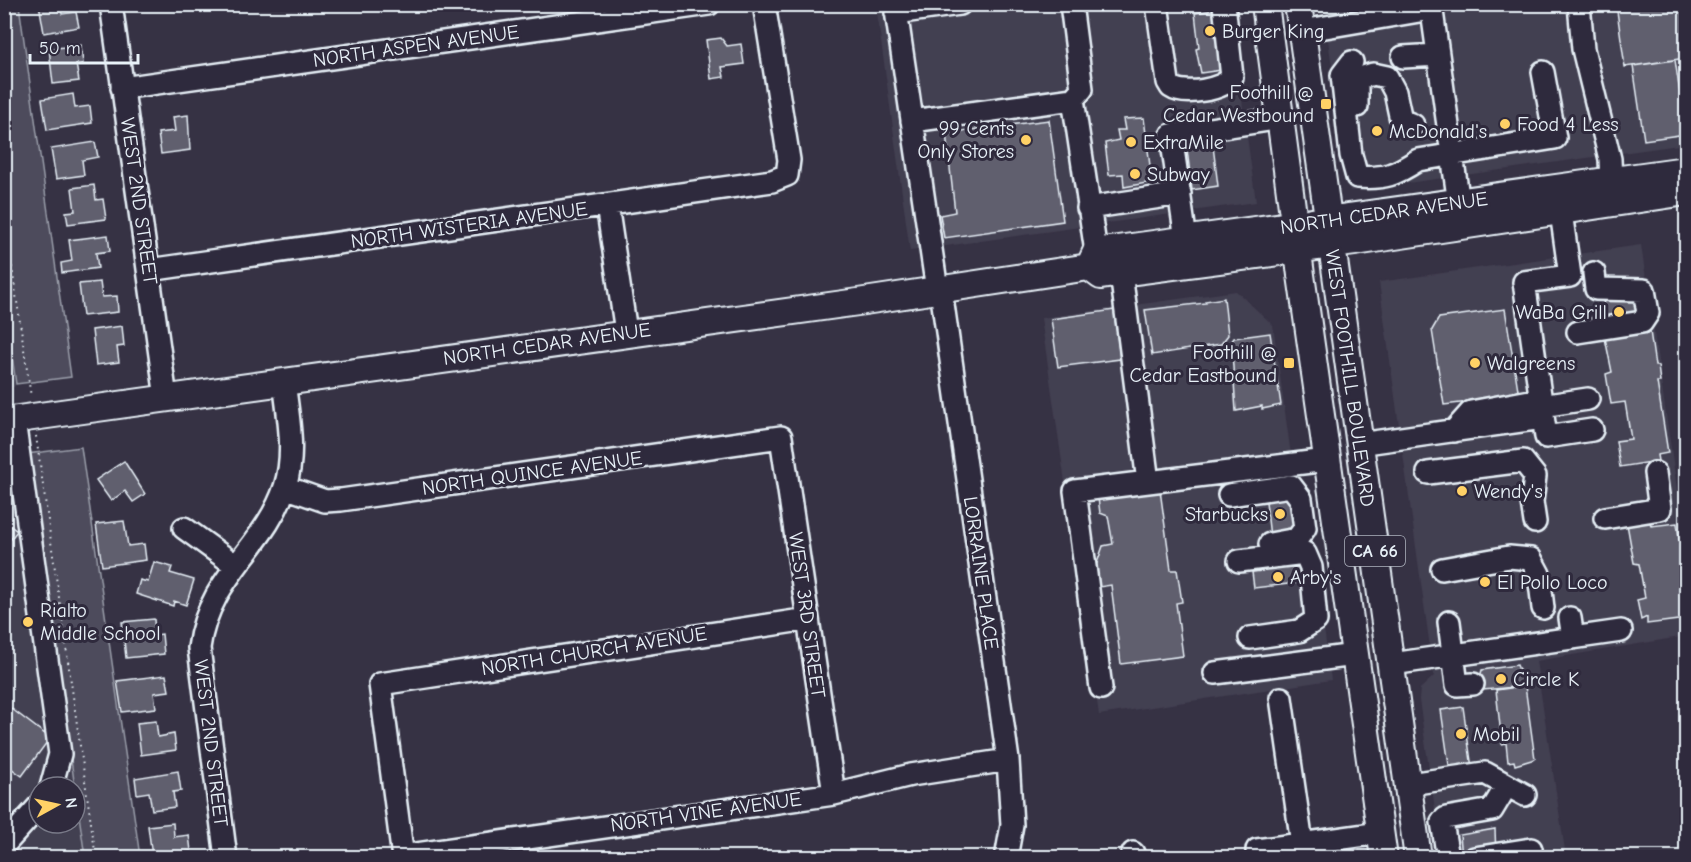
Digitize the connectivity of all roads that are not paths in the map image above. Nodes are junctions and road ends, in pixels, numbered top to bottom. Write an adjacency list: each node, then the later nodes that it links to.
1 (111, 4): 18 (street, WEST 2ND STREET)
2 (709, 4): 18 (street, NORTH ASPEN AVENUE)
3 (764, 4): 31 (street, NORTH WISTERIA AVENUE)
4 (960, 4): 12 (street)
5 (1071, 4): 19 (street)
6 (1157, 4): 7 (street)
7 (1224, 4)
8 (1265, 4): 20 (main road, WEST FOOTHILL BOULEVARD)
9 (1298, 4): 13 (main road, WEST FOOTHILL BOULEVARD / CA 66)
10 (1579, 4): 27 (street)
11 (1431, 7): 13 (street); 14 (street)
12 (895, 9): 21 (street, LORRAINE PLACE)
13 (1302, 31): 34 (main road, WEST FOOTHILL BOULEVARD / CA 66)
14 (1438, 56): 15 (street); 23 (street)
15 (1403, 57)
16 (1352, 62): 25 (street)
17 (1544, 72): 23 (street)
18 (122, 87): 38 (street, WEST 2ND STREET)
19 (1073, 99): 21 (street); 32 (street)
20 (1281, 118): 29 (street); 35 (main road, WEST FOOTHILL BOULEVARD)
21 (912, 121): 41 (street, LORRAINE PLACE)
22 (1413, 125): 25 (street)
23 (1452, 154): 25 (street); 30 (street)
24 (1686, 170): 26 (main road, NORTH CEDAR AVENUE)
25 (1364, 177)
26 (1643, 177): 27 (main road, NORTH CEDAR AVENUE); 33 (main road)
27 (1611, 182): 30 (main road, NORTH CEDAR AVENUE)
28 (1686, 192): 33 (main road, NORTH CEDAR AVENUE)
29 (1180, 194): 32 (street); 36 (street)
30 (1459, 204): 34 (main road, NORTH CEDAR AVENUE)
31 (607, 205): 38 (street, NORTH WISTERIA AVENUE); 42 (street)
32 (1088, 208): 37 (street)
33 (1561, 212): 34 (main road, NORTH CEDAR AVENUE); 47 (street)
34 (1329, 232): 35 (main road, NORTH CEDAR AVENUE); 51 (main road, WEST FOOTHILL BOULEVARD / CA 66)
35 (1297, 237): 36 (main road, NORTH CEDAR AVENUE); 39 (main road, NORTH CEDAR AVENUE); 52 (main road, WEST FOOTHILL BOULEVARD)
36 (1186, 240): 37 (main road, NORTH CEDAR AVENUE)
37 (1093, 260): 39 (main road, NORTH CEDAR AVENUE); 41 (main road, NORTH CEDAR AVENUE)
38 (149, 270): 45 (street, WEST 2ND STREET)
39 (1121, 273): 55 (street)
40 (1594, 273): 43 (street)
41 (939, 290): 42 (main road, NORTH CEDAR AVENUE); 77 (street, LORRAINE PLACE)
42 (626, 332): 44 (main road, NORTH CEDAR AVENUE)
43 (1578, 332)
44 (284, 381): 45 (main road, NORTH CEDAR AVENUE); 56 (street, WEST 2ND STREET)
45 (166, 398): 48 (main road, NORTH CEDAR AVENUE)
46 (1588, 399): 47 (street)
47 (1543, 415): 49 (street); 51 (street)
48 (9, 421): 78 (street)
49 (1592, 430)
50 (781, 437): 56 (street, NORTH QUINCE AVENUE); 65 (street, WEST 3RD STREET)
51 (1359, 444): 71 (main road, WEST FOOTHILL BOULEVARD / CA 66)
52 (1327, 460): 55 (street); 60 (main road, WEST FOOTHILL BOULEVARD)
53 (1428, 473): 59 (street)
54 (1655, 473): 58 (street)
55 (1148, 482): 74 (street)
56 (285, 487): 62 (street, WEST 2ND STREET)
57 (1229, 495): 68 (street)
58 (1605, 518)
59 (1535, 522)
60 (1337, 527): 69 (main road, WEST FOOTHILL BOULEVARD); 71 (main road)
61 (184, 528): 62 (street)
62 (235, 565): 87 (street, WEST 2ND STREET)
63 (1442, 569): 64 (street)
64 (1543, 608)
65 (808, 619): 80 (street, WEST 3RD STREET); 86 (street, NORTH CHURCH AVENUE)
66 (1449, 622): 70 (street)
67 (1621, 631): 70 (street)
68 (1250, 638)
69 (1355, 655): 72 (street); 76 (main road, WEST FOOTHILL BOULEVARD)
70 (1454, 655): 71 (street); 73 (street)
71 (1392, 664): 79 (main road, WEST FOOTHILL BOULEVARD / CA 66)
72 (1215, 673)
73 (1473, 684)
74 (1101, 688)
75 (1281, 698): 82 (street)
76 (1367, 737): 84 (main road, WEST FOOTHILL BOULEVARD); 90 (main road)
77 (1008, 760): 80 (street, NORTH VINE AVENUE); 88 (street, LORRAINE PLACE)
78 (54, 775)
79 (1409, 784): 91 (main road, WEST FOOTHILL BOULEVARD / CA 66); 92 (street)
80 (834, 794): 86 (street, NORTH VINE AVENUE)
81 (27, 819): 83 (street)
82 (1302, 844): 84 (street); 89 (street)
83 (4, 845)
84 (1382, 845)
85 (1531, 849): 93 (street)
86 (403, 857)
87 (226, 858)
88 (1006, 858)
89 (1258, 858)
90 (1399, 858)
91 (1418, 858)
92 (1448, 858)
93 (1474, 858)

